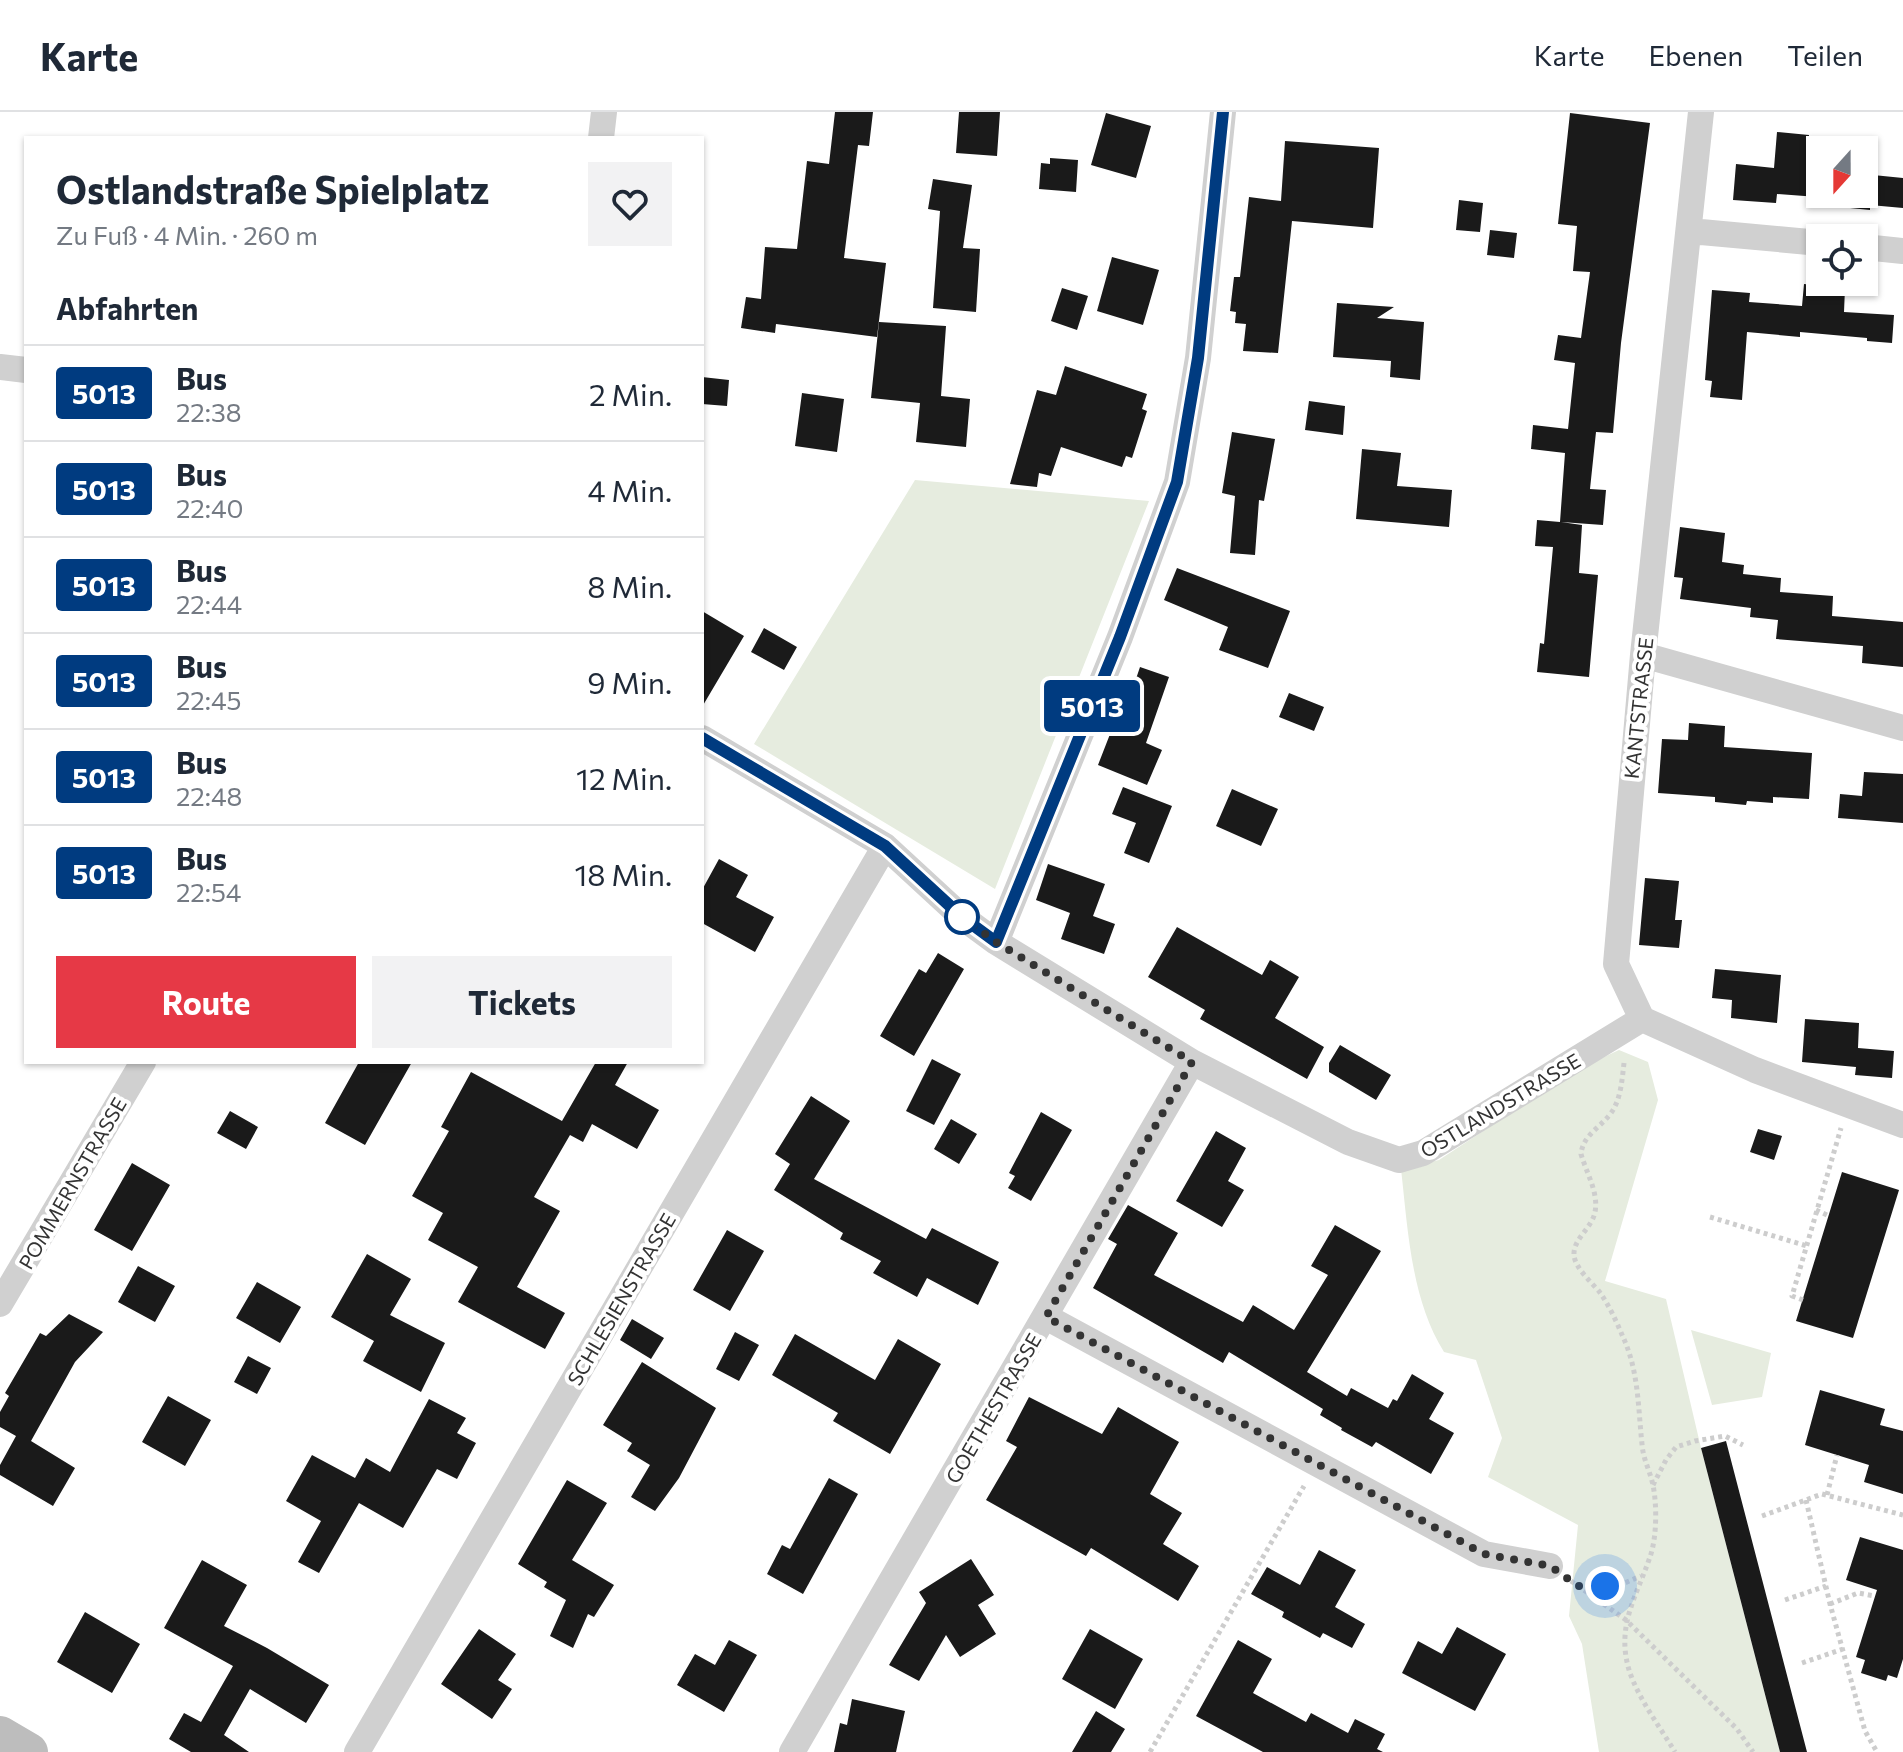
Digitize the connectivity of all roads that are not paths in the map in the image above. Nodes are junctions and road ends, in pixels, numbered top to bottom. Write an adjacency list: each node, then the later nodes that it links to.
1 (604, 112): 4 (street)
2 (1223, 112): 15 (street)
3 (1701, 112): 5 (street, KANTSTRASSE)
4 (601, 136)
5 (1690, 231): 6 (street); 11 (street, KANTSTRASSE)
6 (1806, 242)
7 (1878, 248): 8 (street)
8 (1903, 251)
9 (0, 367): 10 (street)
10 (24, 370)
11 (1643, 655): 12 (street); 16 (street, KANTSTRASSE)
12 (1903, 728)
13 (704, 739): 14 (street, OSTLANDSTRASSE)
14 (885, 846): 15 (street, OSTLANDSTRASSE); 25 (street, SCHLESIENSTRASSE)
15 (996, 942): 17 (street, OSTLANDSTRASSE)
16 (1636, 1022): 17 (street, OSTLANDSTRASSE); 19 (street)
17 (1192, 1062): 21 (street, GOETHESTRASSE)
18 (142, 1064): 20 (street, POMMERNSTRASSE)
19 (1903, 1125)
20 (0, 1304)
21 (1046, 1317): 22 (street); 26 (street, GOETHESTRASSE)
22 (1550, 1566)
23 (0, 1735): 24 (street)
24 (29, 1752)
25 (357, 1752)
26 (792, 1752)

